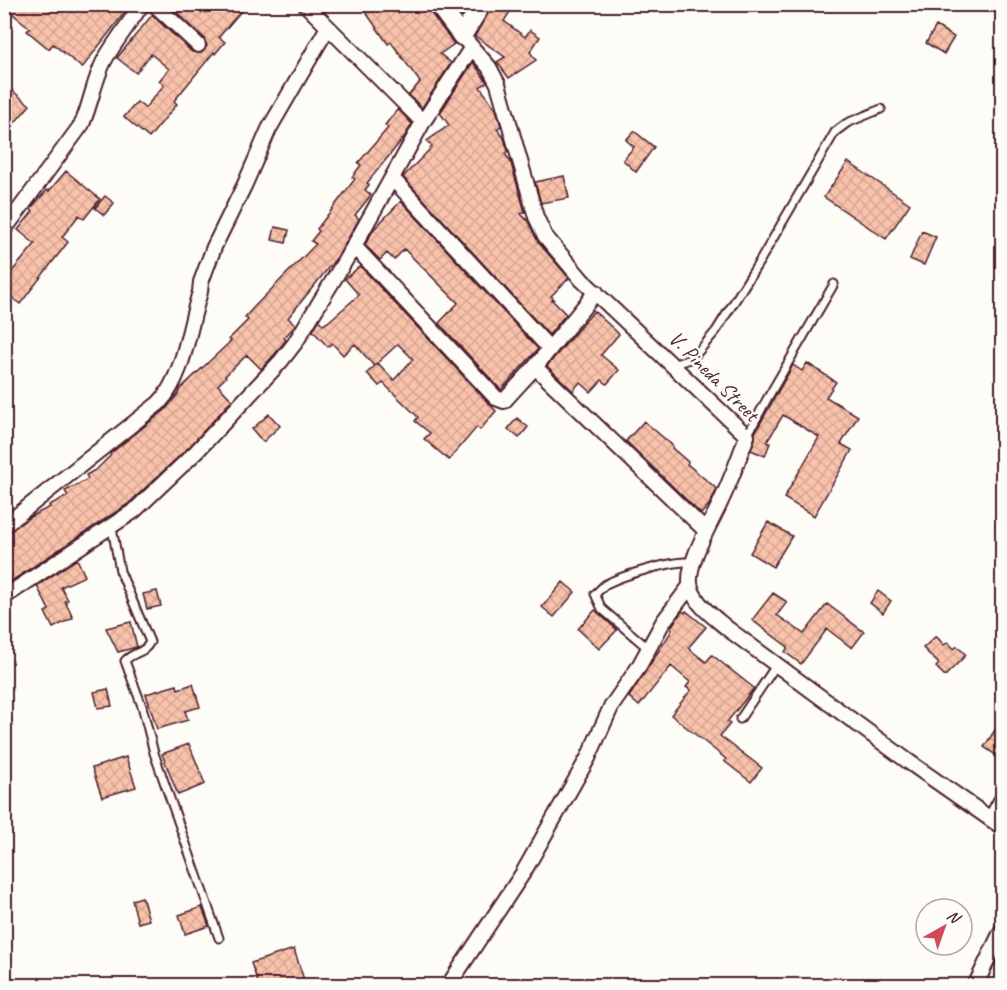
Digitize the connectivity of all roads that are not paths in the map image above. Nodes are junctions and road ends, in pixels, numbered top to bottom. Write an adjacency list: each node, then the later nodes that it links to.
1 (142, 4): 12 (street)
2 (153, 4): 8 (street)
3 (305, 4): 6 (street)
4 (438, 4): 7 (street, V. Pineda Street)
5 (482, 4): 7 (street)
6 (328, 27): 10 (street); 20 (street)
7 (467, 42): 10 (street); 15 (street, V. Pineda Street)
8 (198, 45)
9 (881, 109): 17 (lane)
10 (423, 122): 11 (street)
11 (392, 178): 13 (street); 16 (street)
12 (4, 230)
13 (354, 246): 18 (street); 21 (street)
14 (834, 284): 19 (lane)
15 (596, 292): 16 (street); 17 (street, V. Pineda Street)
16 (550, 349): 18 (street)
17 (672, 365): 19 (street, V. Pineda Street)
18 (535, 367): 22 (street)
19 (747, 436): 22 (street, V. Pineda Street)
20 (4, 526)
21 (111, 528): 25 (street); 33 (lane)
22 (706, 531): 23 (street, V. Pineda Street)
23 (693, 562): 24 (street, V. Pineda Street); 26 (lane)
24 (690, 586): 26 (street); 27 (street)
25 (4, 597)
26 (649, 649): 34 (street)
27 (777, 664): 28 (lane); 30 (street)
28 (740, 719)
29 (1002, 799): 30 (street)
30 (991, 819): 31 (street)
31 (1002, 827)
32 (1002, 930): 35 (street)
33 (219, 938)
34 (448, 986)
35 (975, 986)

